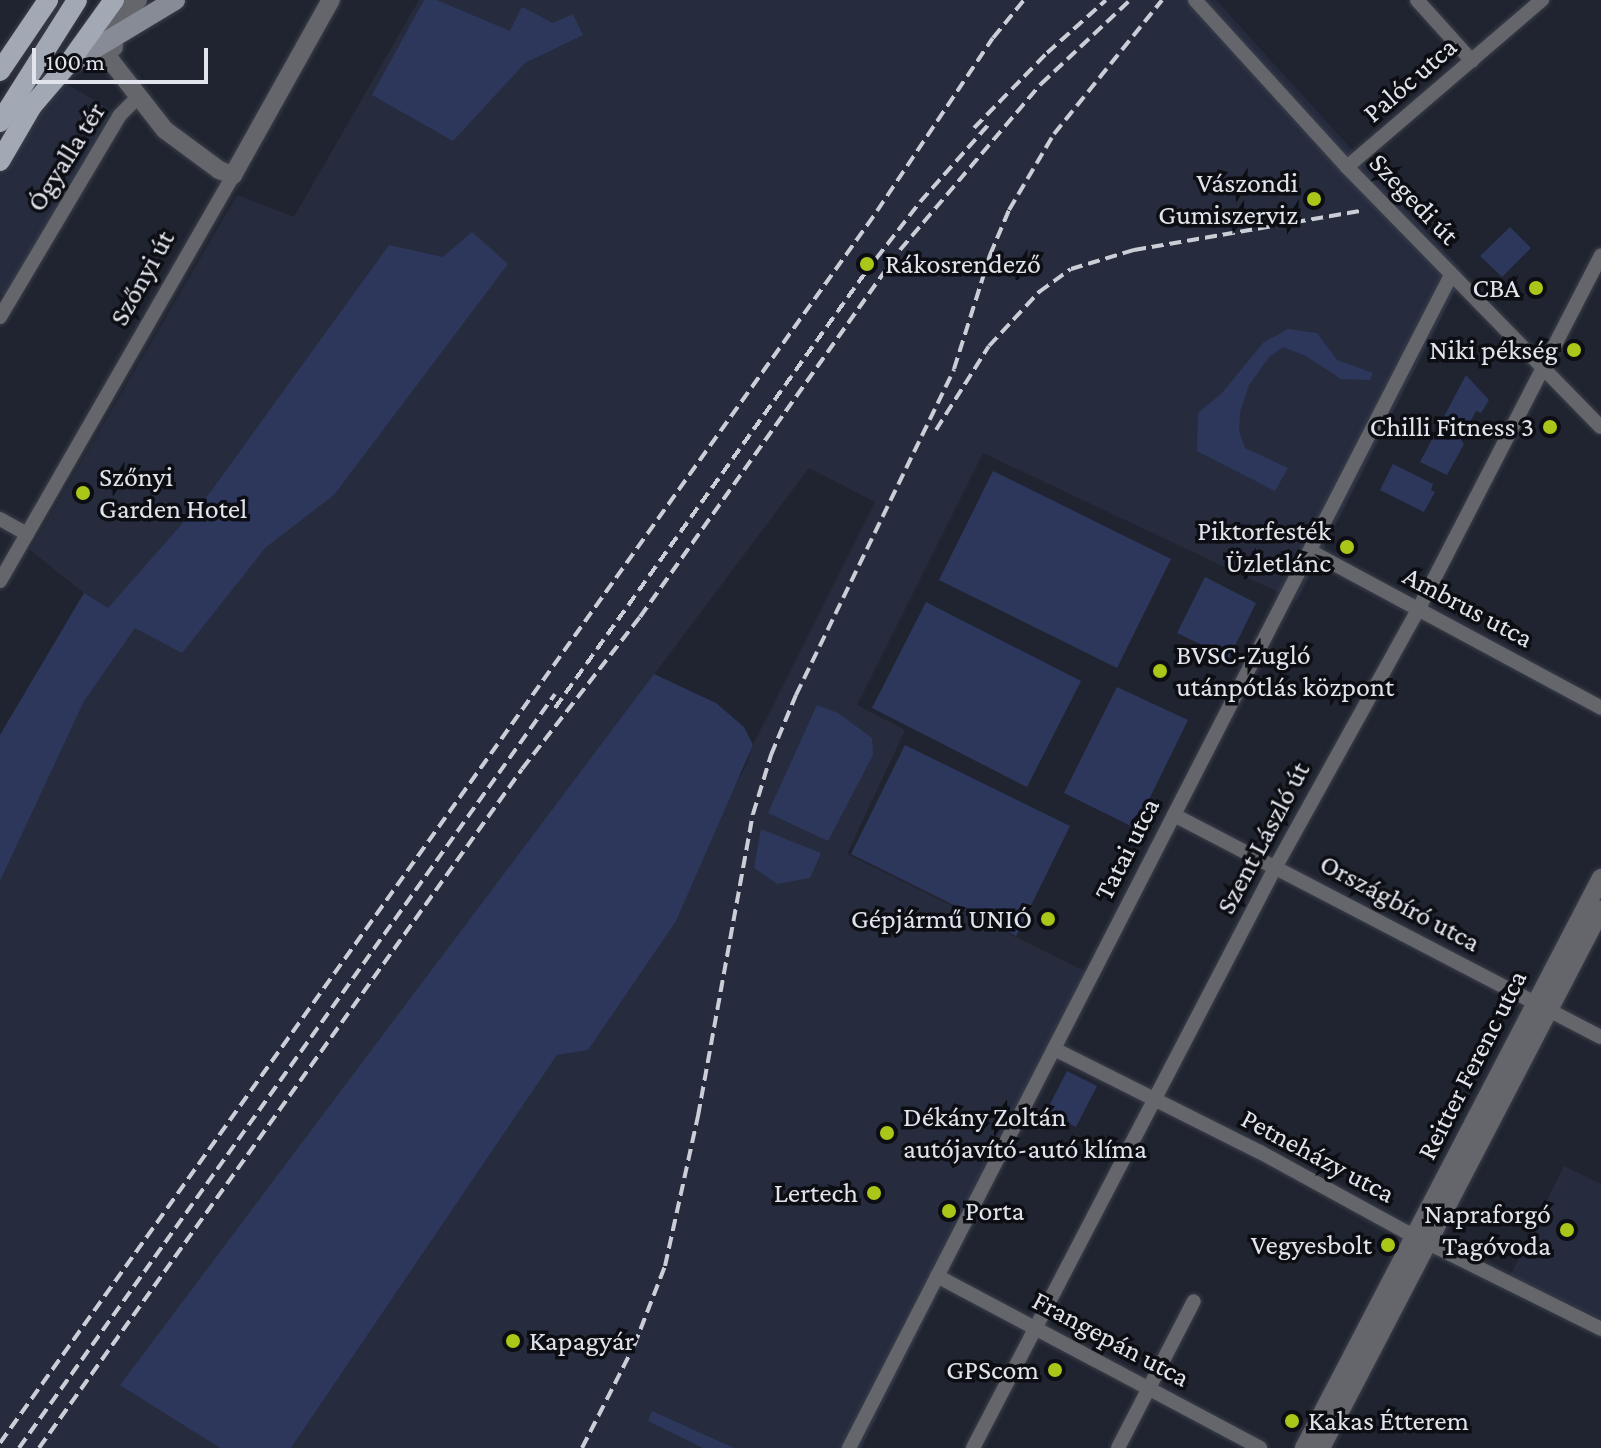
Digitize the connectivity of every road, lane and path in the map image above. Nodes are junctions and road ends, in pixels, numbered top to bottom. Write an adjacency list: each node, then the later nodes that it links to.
1 (48, 0): 14 (main road)
2 (77, 0): 16 (main road)
3 (114, 0): 12 (main road)
4 (175, 0): 9 (main road)
5 (331, 0): 19 (street, Szőnyi út)
6 (1195, 0): 18 (street, Szegedi út)
7 (1417, 0): 11 (street)
8 (1542, 0): 11 (street, Palóc utca)
9 (139, 10): 10 (main road); 15 (street)
10 (113, 34): 12 (main road); 13 (street)
11 (1472, 61): 18 (street, Palóc utca)
12 (68, 64): 13 (street); 17 (main road)
13 (118, 68): 15 (street)
14 (0, 71)
15 (135, 96): 19 (street); 22 (street, Ógyalla tér)
16 (0, 122)
17 (0, 161)
18 (1347, 167): 21 (street, Szegedi út)
19 (233, 175): 26 (street, Szőnyi út)
20 (1601, 255): 23 (street, Szent László út)
21 (1451, 275): 23 (street, Szegedi út); 27 (street, Tatai utca)
22 (0, 317)
23 (1542, 366): 24 (street, Szegedi út); 29 (street, Szent László út)
24 (1601, 427)
25 (0, 519): 26 (street)
26 (27, 534): 28 (street, Szőnyi út)
27 (1310, 551): 29 (street, Ambrus utca); 31 (street, Tatai utca)
28 (0, 581)
29 (1418, 610): 30 (street, Ambrus utca); 32 (street, Szent László út)
30 (1601, 708)
31 (1174, 815): 32 (street, Országbíró utca); 37 (street, Tatai utca)
32 (1276, 866): 35 (street, Országbíró utca); 38 (street, Szent László út)
33 (1601, 878): 35 (street, Reitter Ferenc utca)
34 (1601, 910): 35 (street, Reitter Ferenc utca)
35 (1541, 1008): 36 (street, Országbíró utca); 39 (street, Reitter Ferenc utca)
36 (1601, 1037)
37 (1054, 1049): 38 (street, Petneházy utca); 40 (street, Tatai utca)
38 (1155, 1100): 39 (street, Petneházy utca); 42 (street, Szent László út)
39 (1422, 1240): 43 (street, Petneházy utca); 49 (street, Reitter Ferenc utca); 50 (street, Reitter Ferenc utca)
40 (937, 1276): 42 (street, Frangepán utca); 45 (street, Tatai utca)
41 (1194, 1301): 44 (street)
42 (1035, 1328): 44 (street, Frangepán utca); 46 (street, Szent László út)
43 (1601, 1329)
44 (1151, 1389): 47 (street); 48 (street, Frangepán utca)
45 (849, 1448)
46 (973, 1448)
47 (1118, 1448)
48 (1260, 1448)
49 (1304, 1448)
50 (1321, 1448)

